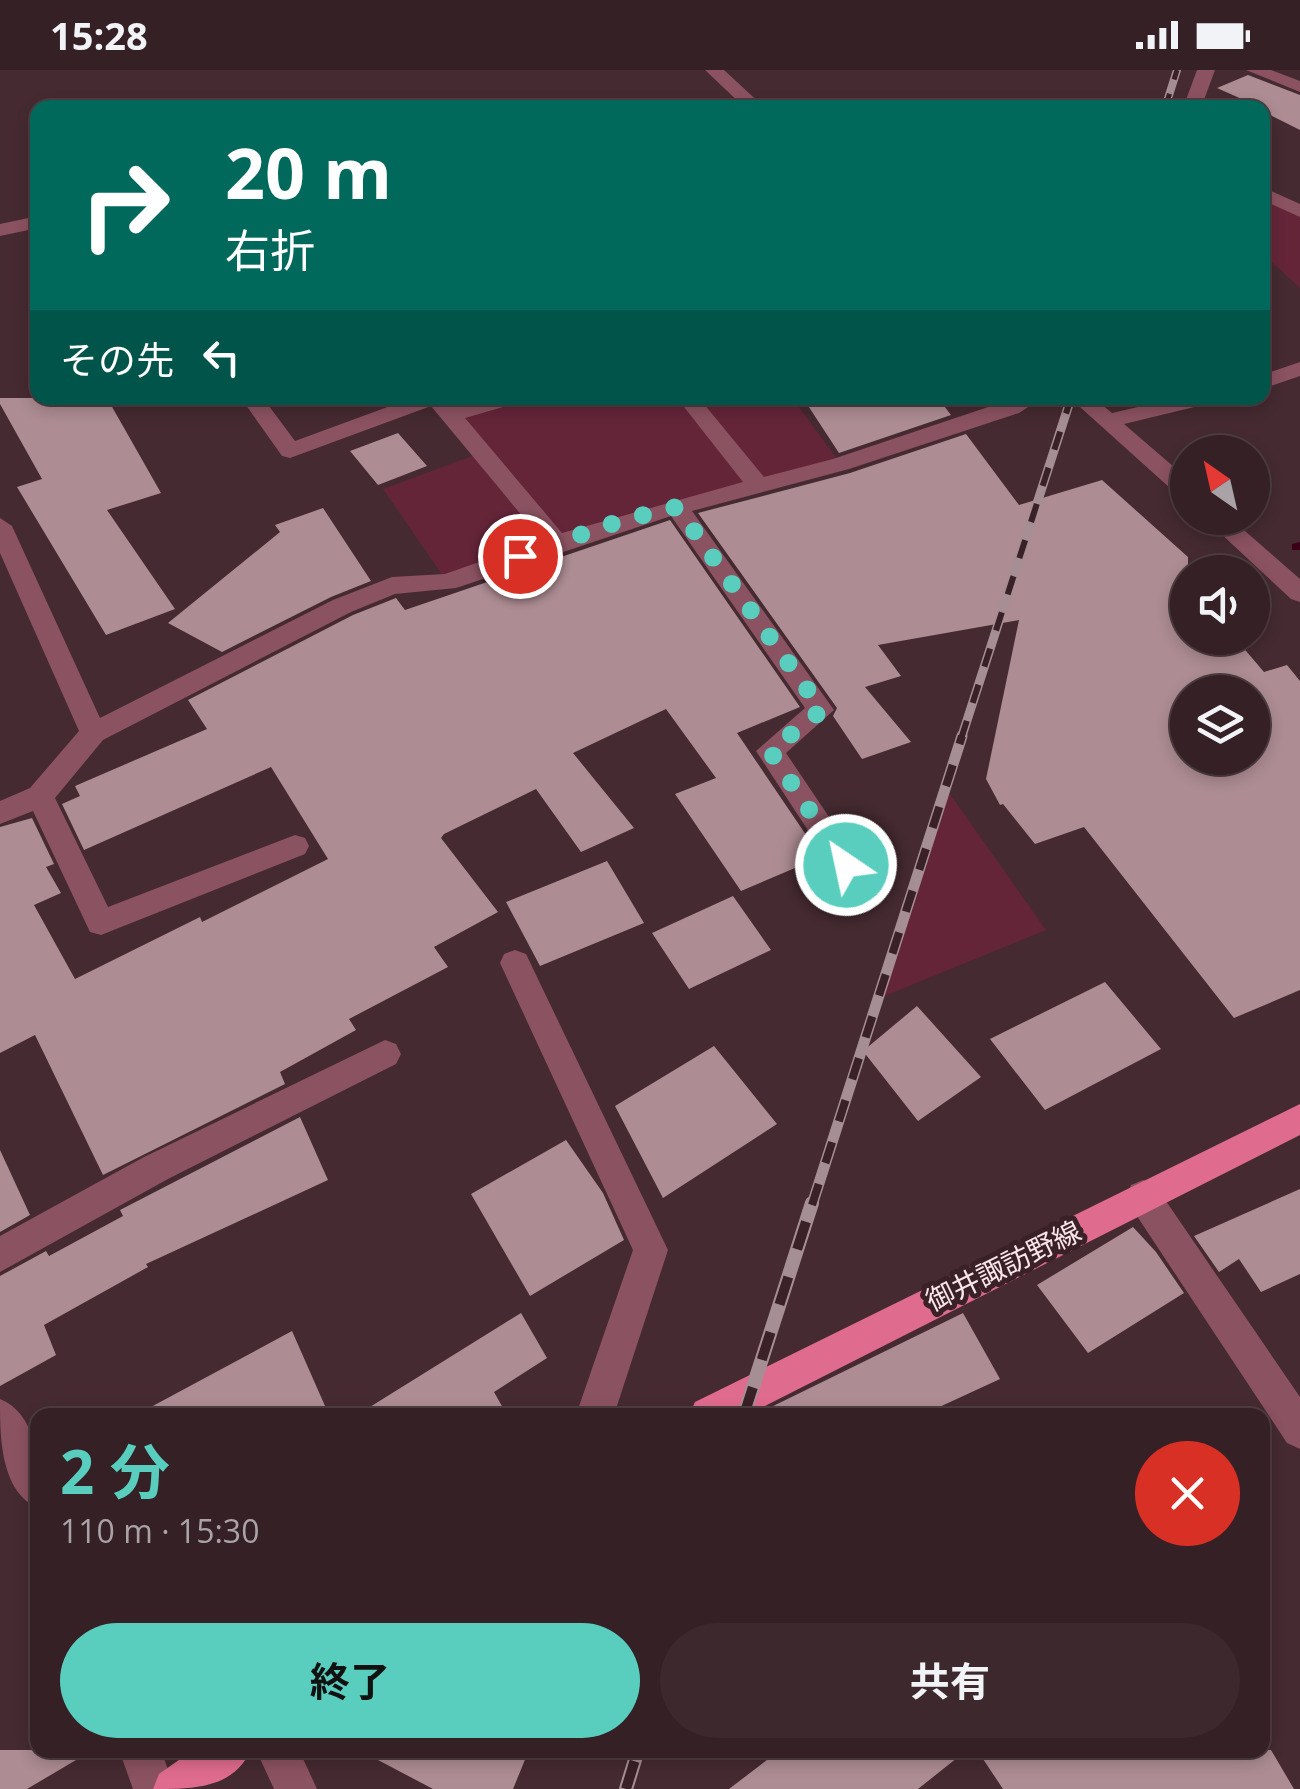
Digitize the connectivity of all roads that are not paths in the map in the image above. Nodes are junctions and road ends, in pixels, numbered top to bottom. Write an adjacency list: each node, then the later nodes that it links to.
1 (714, 70): 5 (street)
2 (1206, 70): 6 (street)
3 (1255, 70): 4 (street)
4 (1300, 87)
5 (747, 100)
6 (1195, 100)
7 (1270, 197): 8 (street)
8 (1300, 212)
9 (30, 224): 10 (street)
10 (0, 230)
11 (1300, 369): 12 (street)
12 (1270, 380)
13 (257, 405): 19 (street)
14 (442, 405): 26 (street)
15 (694, 405): 22 (street)
16 (1017, 405): 22 (street)
17 (1089, 405): 20 (street)
18 (1173, 405): 20 (street)
19 (379, 406)
20 (1107, 420): 21 (street)
21 (1170, 476)
22 (758, 485): 23 (street)
23 (677, 507): 26 (street); 32 (street)
24 (0, 526): 28 (street)
25 (1235, 535): 27 (street)
26 (557, 543): 28 (street)
27 (1300, 593)
28 (93, 733): 29 (street)
29 (40, 796): 30 (street); 31 (street)
30 (0, 812)
31 (295, 846)
32 (846, 865)
33 (516, 964): 38 (street)
34 (385, 1054): 37 (street)
35 (1300, 1118): 36 (main road, 御井諏訪野線)
36 (1144, 1196): 39 (main road, 御井諏訪野線); 41 (street)
37 (0, 1254)
38 (598, 1408)
39 (722, 1408)
40 (0, 1418): 42 (street)
41 (1300, 1430)
42 (30, 1474)
43 (143, 1758): 46 (street)
44 (219, 1758): 47 (main road)
45 (281, 1758): 48 (street)
46 (154, 1789)
47 (174, 1789)
48 (296, 1789)

